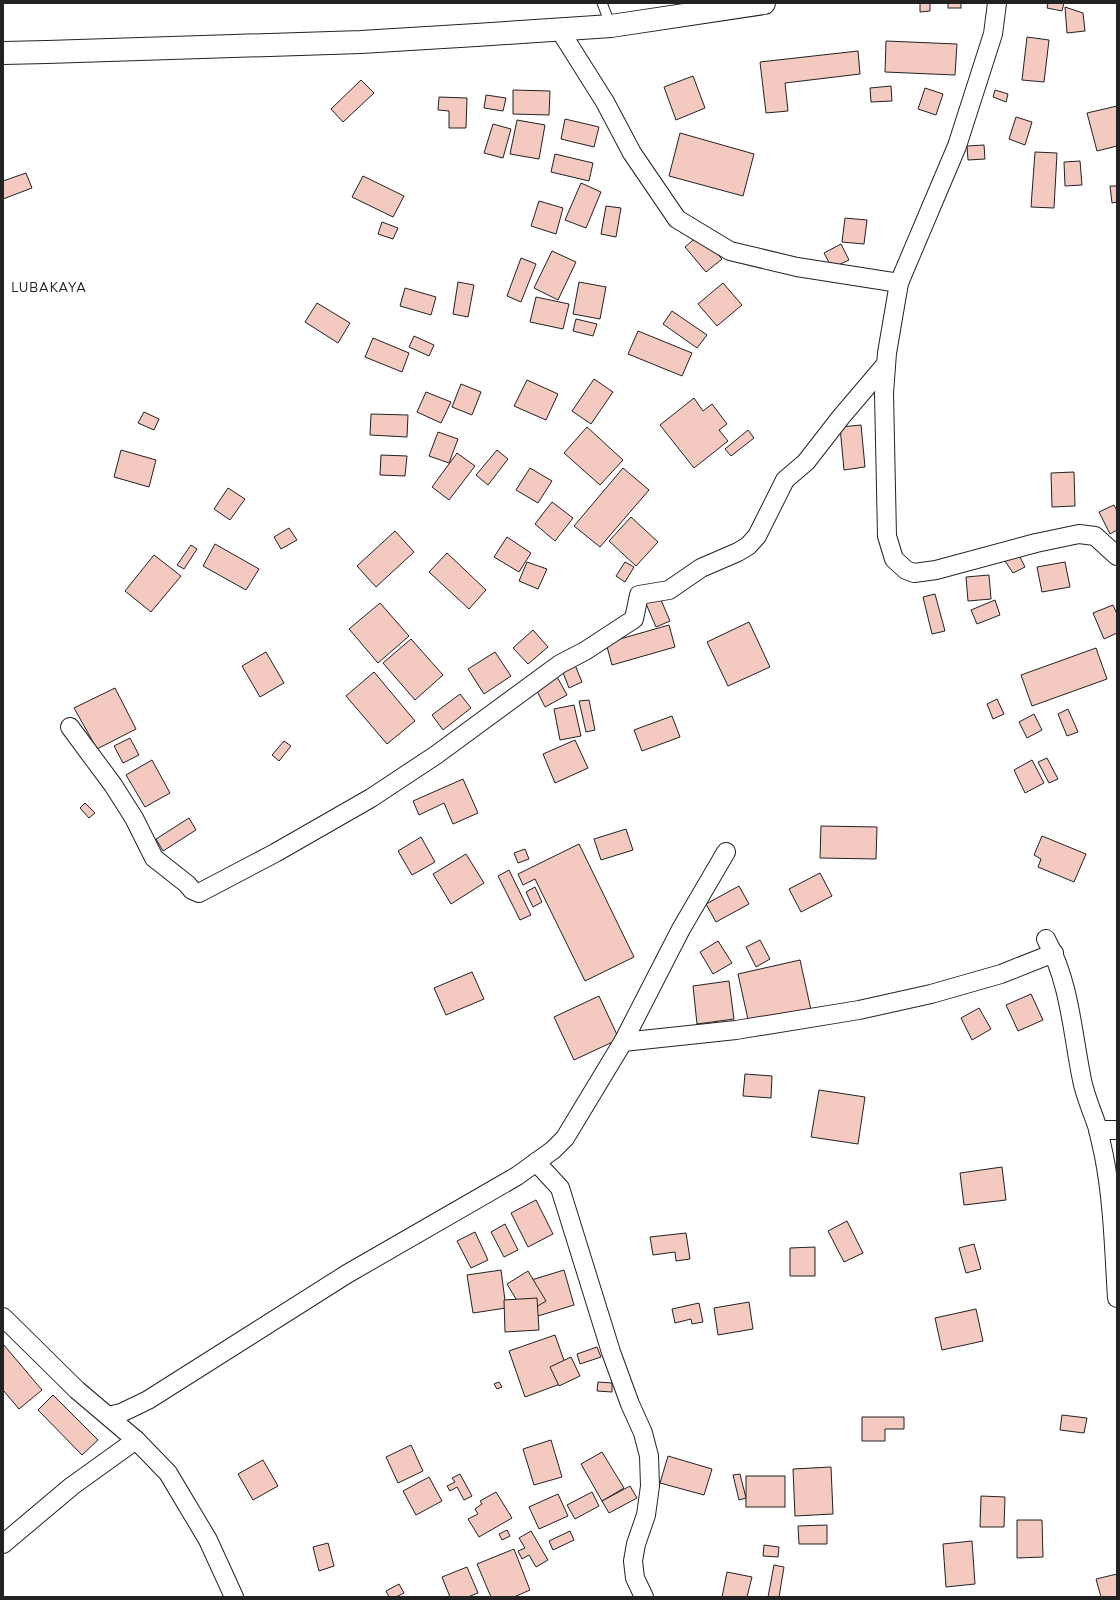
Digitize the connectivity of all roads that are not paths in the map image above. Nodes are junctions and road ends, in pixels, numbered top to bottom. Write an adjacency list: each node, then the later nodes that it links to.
1 (602, 3): 4 (lane)
2 (764, 3): 4 (main road)
3 (997, 3): 7 (street)
4 (611, 26): 5 (main road)
5 (559, 29): 6 (main road); 7 (street)
6 (3, 52)
7 (899, 283): 8 (street)
8 (886, 364): 9 (street); 10 (street)
9 (1117, 556)
10 (70, 727)
11 (726, 852): 12 (street)
12 (623, 1042): 13 (street); 15 (street)
13 (1098, 1130): 14 (street); 16 (street)
14 (1117, 1130)
15 (536, 1162): 18 (street); 22 (street)
16 (1117, 1298)
17 (3, 1316): 18 (street)
18 (108, 1416): 19 (street)
19 (136, 1440): 20 (street); 21 (street)
20 (3, 1544)
21 (234, 1597)
22 (644, 1597)

